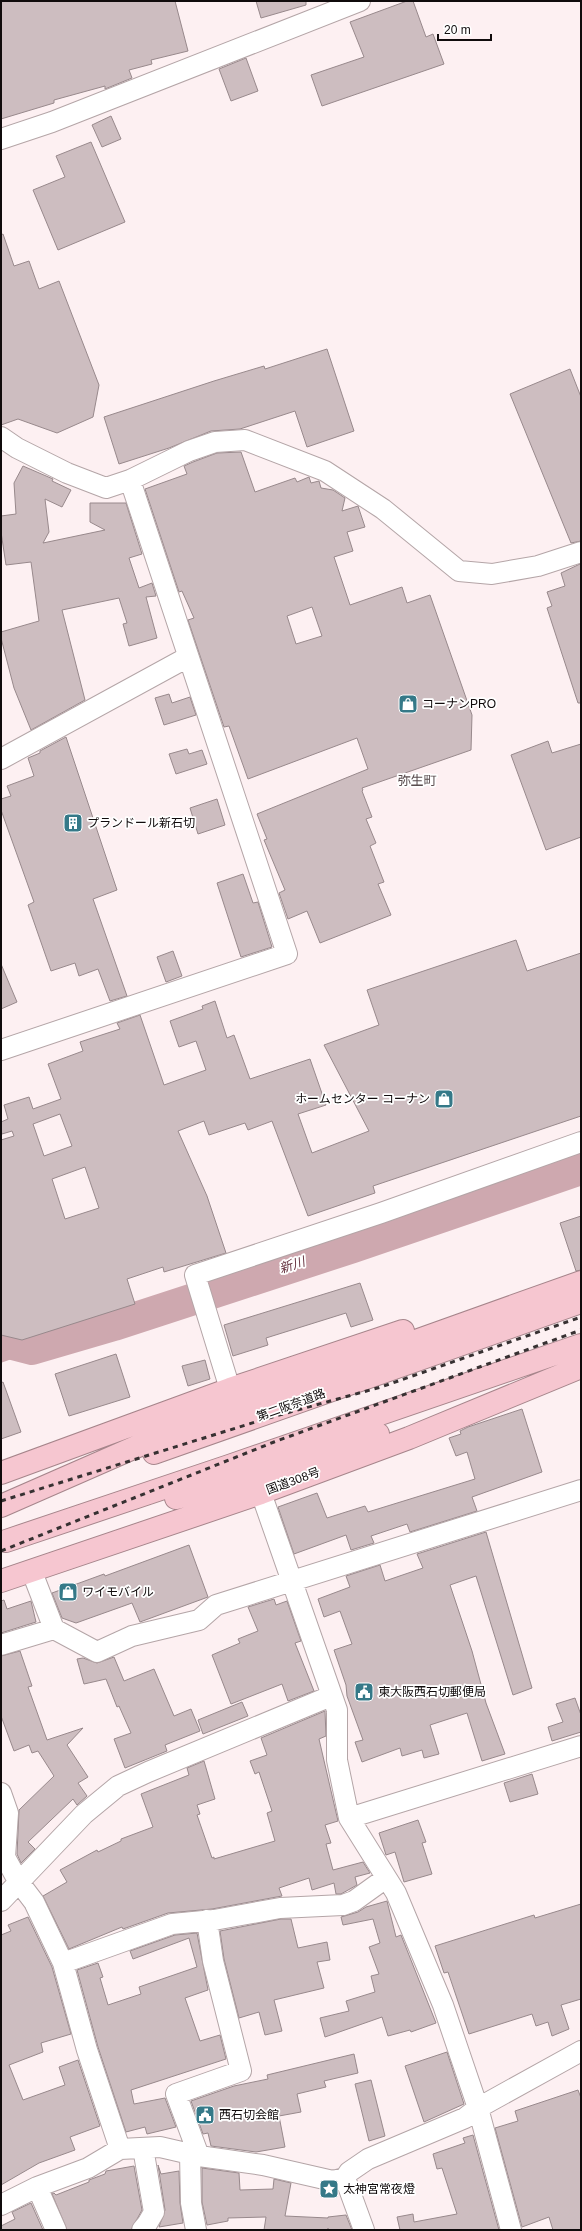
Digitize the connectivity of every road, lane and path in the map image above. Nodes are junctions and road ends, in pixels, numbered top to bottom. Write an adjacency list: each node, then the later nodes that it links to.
1 (360, 1): 2 (street)
2 (1, 139)
3 (1, 437): 4 (street)
4 (130, 480): 5 (street); 6 (street)
5 (581, 552)
6 (188, 657): 7 (street); 8 (street)
7 (1, 759)
8 (1, 1050)
9 (581, 1142): 15 (street)
10 (581, 1281): 15 (highway); 19 (highway)
11 (581, 1302): 19 (highway, 第二阪奈道路)
12 (581, 1345): 13 (highway)
13 (581, 1364)
14 (581, 1367): 18 (highway, 国道308号)
15 (230, 1388): 16 (highway)
16 (1, 1473)
17 (581, 1490): 21 (street)
18 (261, 1492): 20 (highway, 国道308号); 21 (street)
19 (1, 1506)
20 (32, 1572): 22 (highway, 国道308号); 23 (street)
21 (291, 1580): 23 (street); 25 (street)
22 (1, 1581)
23 (54, 1629): 24 (street)
24 (1, 1645)
25 (331, 1696): 28 (street); 30 (street)
26 (581, 1746): 28 (street)
27 (1, 1793): 30 (street)
28 (349, 1818): 29 (street)
29 (386, 1878): 32 (street); 35 (street)
30 (18, 1881): 31 (street); 33 (street)
31 (1, 1900)
32 (206, 1920): 33 (street); 38 (street)
33 (62, 1963): 37 (street)
34 (581, 2051): 35 (street)
35 (478, 2108): 39 (street); 46 (street)
36 (143, 2148): 37 (street); 38 (street); 43 (street)
37 (120, 2149): 40 (street)
38 (194, 2155): 39 (street); 44 (street)
39 (345, 2178): 45 (street)
40 (37, 2187): 41 (street); 42 (street)
41 (1, 2205)
42 (56, 2230)
43 (142, 2230)
44 (196, 2230)
45 (364, 2230)
46 (511, 2230)

